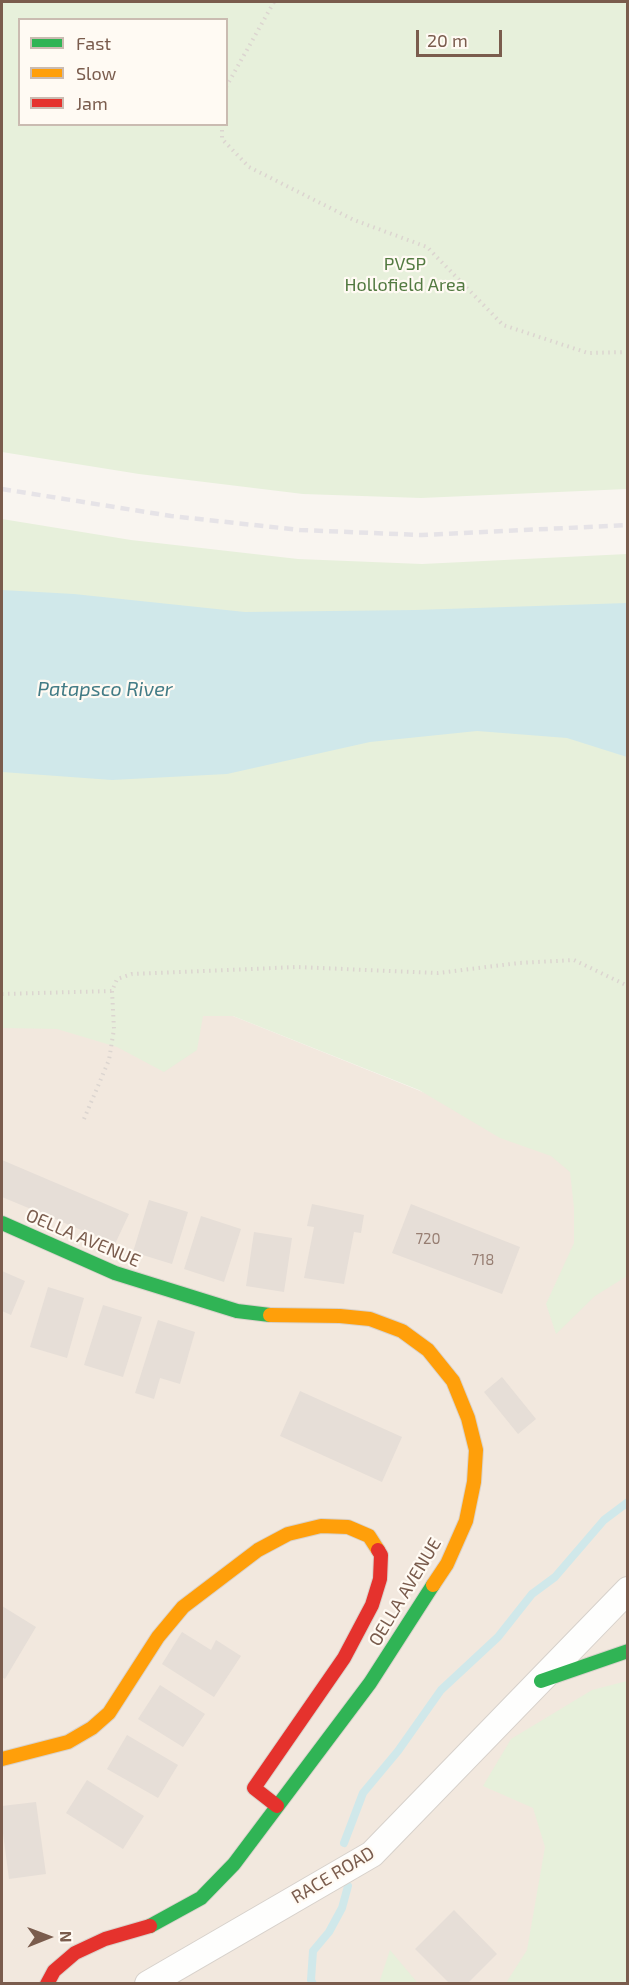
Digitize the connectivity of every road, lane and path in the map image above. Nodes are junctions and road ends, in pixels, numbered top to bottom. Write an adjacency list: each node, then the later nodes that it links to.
1 (274, 2): 2 (path)
2 (228, 83)
3 (222, 126): 4 (path)
4 (627, 352)
5 (627, 986): 6 (path)
6 (112, 990): 7 (path); 8 (path)
7 (2, 994)
8 (84, 1119)
9 (2, 1223): 14 (street, OELLA AVENUE)
10 (627, 1590): 12 (street, RACE ROAD)
11 (627, 1651): 12 (street, RACE ROAD)
12 (541, 1681): 16 (street, RACE ROAD)
13 (2, 1759): 14 (street)
14 (277, 1806): 15 (street, OELLA AVENUE)
15 (47, 1983)
16 (148, 1983)

